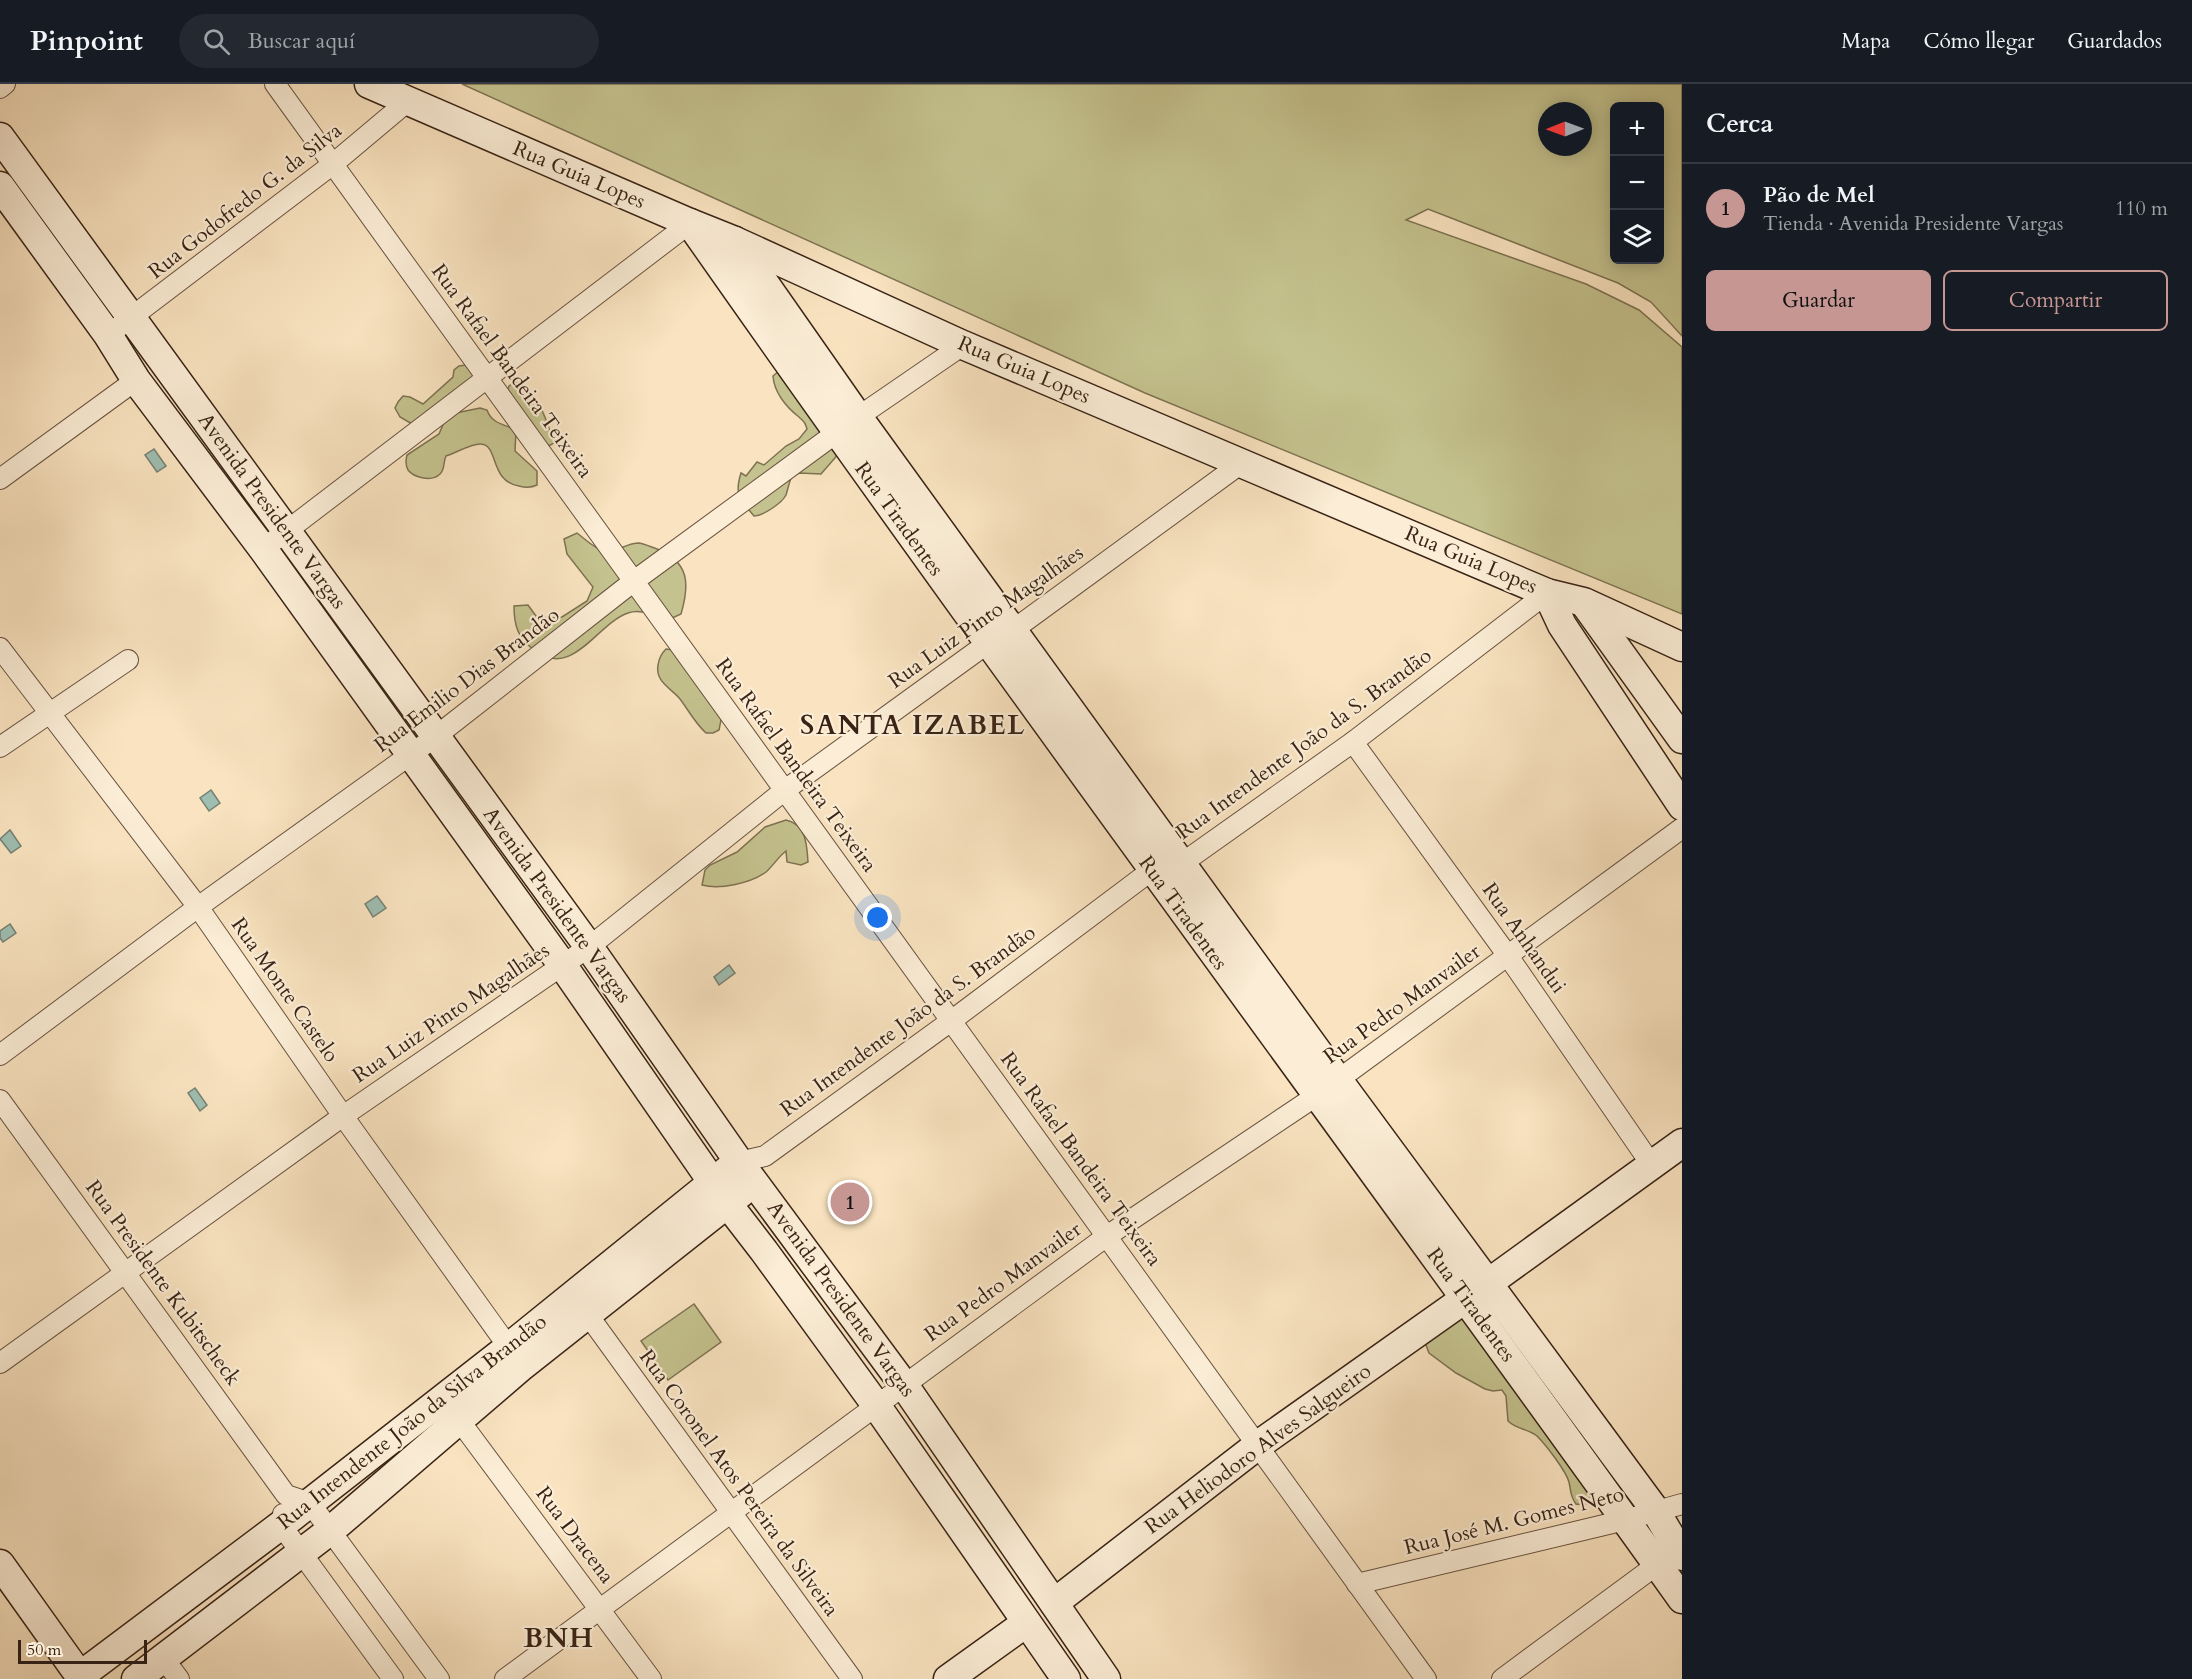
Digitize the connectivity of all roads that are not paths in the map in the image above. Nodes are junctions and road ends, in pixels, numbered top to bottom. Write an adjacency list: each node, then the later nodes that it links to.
1 (5, 84): 4 (street)
2 (275, 84): 7 (street, Rua Rafael Bandeira Teixeira)
3 (369, 84): 5 (main road, Rua Guia Lopes)
4 (0, 88)
5 (408, 101): 7 (street, Rua Godofredo G. da Silva); 9 (main road, Rua Guia Lopes)
6 (0, 136): 11 (main road, Avenida Presidente Vargas)
7 (333, 164): 11 (street, Rua Godofredo G. da Silva); 14 (street, Rua Rafael Bandeira Teixeira)
8 (0, 186): 12 (main road, Avenida Presidente Vargas)
9 (690, 223): 10 (main road, Rua Guia Lopes); 14 (street); 16 (main road, Rua Tiradentes)
10 (735, 241): 13 (main road, Rua Guia Lopes); 16 (main road, Rua Tiradentes)
11 (131, 319): 12 (street, Rua Godofredo G. da Silva); 19 (main road, Avenida Presidente Vargas)
12 (108, 335): 15 (main road, Avenida Presidente Vargas)
13 (963, 345): 16 (street, Rua Emilio Dias Brandão); 17 (main road, Rua Guia Lopes)
14 (487, 378): 19 (street); 21 (street, Rua Rafael Bandeira Teixeira)
15 (136, 380): 18 (street); 20 (main road, Avenida Presidente Vargas)
16 (848, 425): 21 (street, Rua Emilio Dias Brandão); 24 (main road, Rua Tiradentes); 25 (main road, Rua Tiradentes)
17 (1243, 462): 22 (main road, Rua Guia Lopes); 24 (street, Rua Luiz Pinto Magalhães)
18 (0, 479)
19 (287, 531): 20 (street); 30 (main road, Avenida Presidente Vargas)
20 (263, 549): 34 (main road, Avenida Presidente Vargas)
21 (634, 581): 30 (street, Rua Emilio Dias Brandão); 35 (street, Rua Rafael Bandeira Teixeira)
22 (1547, 593): 23 (main road, Rua Guia Lopes); 32 (street, Rua Intendente João da S. Brandão); 36 (main road)
23 (1584, 602): 26 (main road, Rua Guia Lopes); 31 (main road)
24 (1013, 630): 25 (street, Rua Luiz Pinto Magalhães); 38 (main road, Rua Tiradentes)
25 (988, 643): 35 (street, Rua Luiz Pinto Magalhães); 39 (main road, Rua Tiradentes)
26 (1682, 647)
27 (0, 648): 29 (street, Rua Monte Castelo)
28 (128, 660): 29 (street)
29 (48, 712): 33 (street); 40 (street, Rua Monte Castelo)
30 (435, 737): 34 (street, Rua Emilio Dias Brandão); 41 (main road, Avenida Presidente Vargas)
31 (1682, 739)
32 (1353, 742): 38 (street, Rua Intendente João da S. Brandão); 42 (street, Rua Anhandui)
33 (0, 747)
34 (410, 755): 40 (street, Rua Emilio Dias Brandão); 43 (main road, Avenida Presidente Vargas)
35 (785, 790): 41 (street, Rua Luiz Pinto Magalhães); 44 (street, Rua Rafael Bandeira Teixeira)
36 (1682, 806)
37 (1682, 828): 42 (street, Rua Pedro Manvailer)
38 (1181, 864): 39 (street, Rua Intendente João da S. Brandão); 46 (main road, Rua Tiradentes)
39 (1152, 870): 44 (street, Rua Intendente João da S. Brandão); 46 (main road, Rua Tiradentes)
40 (198, 907): 45 (street, Rua Emilio Dias Brandão); 48 (street, Rua Monte Castelo)
41 (589, 947): 43 (street, Rua Luiz Pinto Magalhães); 51 (main road, Avenida Presidente Vargas)
42 (1508, 956): 46 (street, Rua Pedro Manvailer); 50 (street, Rua Anhandui)
43 (563, 966): 48 (street, Rua Luiz Pinto Magalhães); 52 (main road, Avenida Presidente Vargas)
44 (951, 1021): 51 (street, Rua Intendente João da S. Brandão); 53 (street, Rua Rafael Bandeira Teixeira)
45 (0, 1055)
46 (1327, 1088): 53 (street, Rua Pedro Manvailer); 55 (main road, Rua Tiradentes)
47 (0, 1100): 54 (street, Rua Presidente Kubitscheck)
48 (343, 1116): 54 (street, Rua Luiz Pinto Magalhães); 57 (street, Rua Monte Castelo)
49 (1682, 1143): 50 (main road, Rua Heliodoro Alves Salgueiro)
50 (1651, 1164): 55 (main road, Rua Heliodoro Alves Salgueiro)
51 (753, 1167): 52 (main road, Rua Intendente João da Silva Brandão); 59 (main road, Avenida Presidente Vargas)
52 (720, 1193): 56 (main road, Rua Intendente João da Silva Brandão); 57 (main road, Rua Intendente João da Silva Brandão); 60 (main road, Avenida Presidente Vargas)
53 (1107, 1236): 59 (street, Rua Pedro Manvailer); 62 (street, Rua Rafael Bandeira Teixeira)
54 (126, 1273): 58 (street, Rua Luiz Pinto Magalhães); 63 (street, Rua Presidente Kubitscheck)
55 (1476, 1291): 62 (main road, Rua Heliodoro Alves Salgueiro); 64 (main road, Rua Tiradentes); 66 (main road, Rua Tiradentes)
56 (588, 1315): 57 (main road, Rua Intendente João da Silva Brandão); 65 (street, Rua Coronel Atos Pereira da Silveira)
57 (516, 1356): 61 (main road, Rua Intendente João da Silva Brandão); 63 (main road, Rua Intendente João da Silva Brandão)
58 (0, 1363)
59 (904, 1385): 60 (street, Rua Pedro Manvailer); 74 (main road, Avenida Presidente Vargas)
60 (876, 1405): 65 (street, Rua Pedro Manvailer); 76 (main road, Avenida Presidente Vargas)
61 (459, 1420): 68 (main road, Rua Intendente João da Silva Brandão); 75 (street, Rua Dracena)
62 (1258, 1445): 72 (street, Rua Rafael Bandeira Teixeira); 74 (main road, Rua Heliodoro Alves Salgueiro)
63 (298, 1499): 67 (main road, Rua Intendente João da Silva Brandão); 68 (street, Rua Presidente Kubitscheck)
64 (1669, 1507): 66 (street, Rua José M. Gomes Neto); 70 (main road, Rua Tiradentes)
65 (731, 1512): 75 (street, Rua Pedro Manvailer); 84 (street, Rua Coronel Atos Pereira da Silveira)
66 (1625, 1520): 70 (main road, Rua Tiradentes); 72 (street, Rua José M. Gomes Neto)
67 (281, 1525): 69 (street); 78 (main road, Rua Intendente João da Silva Brandão)
68 (331, 1530): 69 (main road, Rua Intendente João da Silva Brandão); 81 (street, Rua Presidente Kubitscheck)
69 (301, 1552): 77 (main road, Rua Intendente João da Silva Brandão); 80 (street)
70 (1672, 1557): 73 (main road, Rua Tiradentes); 89 (street)
71 (0, 1564): 78 (main road)
72 (1358, 1584): 88 (street, Rua Rafael Bandeira Teixeira)
73 (1682, 1599)
74 (1054, 1603): 76 (main road); 87 (main road, Avenida Presidente Vargas)
75 (600, 1608): 82 (street, Rua Pedro Manvailer); 83 (street, Rua Dracena)
76 (1026, 1623): 85 (main road); 86 (main road, Avenida Presidente Vargas)
77 (171, 1668): 79 (main road, Rua Intendente João da Silva Brandão)
78 (81, 1678)
79 (136, 1679)
80 (393, 1679)
81 (439, 1679)
82 (505, 1679)
83 (651, 1679)
84 (852, 1679)
85 (948, 1679)
86 (1066, 1679)
87 (1106, 1679)
88 (1426, 1679)
89 (1502, 1679)

